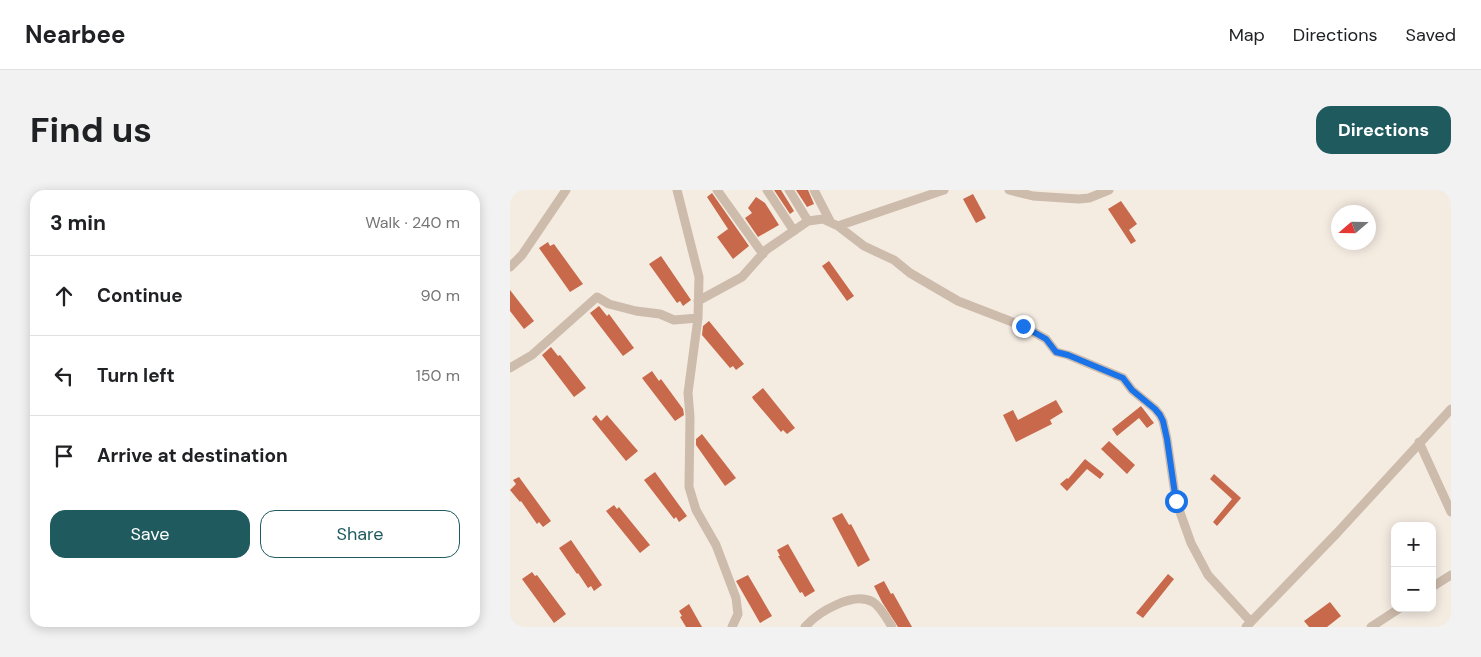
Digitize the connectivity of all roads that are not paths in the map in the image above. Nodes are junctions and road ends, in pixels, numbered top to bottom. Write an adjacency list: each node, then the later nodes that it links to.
1 (566, 190): 14 (street)
2 (717, 190): 13 (street)
3 (768, 190): 12 (street)
4 (789, 190): 10 (street)
5 (814, 190): 11 (street)
6 (944, 190): 11 (street)
7 (1009, 190): 8 (street)
8 (1109, 190)
9 (678, 191): 15 (street)
10 (808, 221): 11 (street); 12 (street)
11 (834, 223): 24 (street)
12 (794, 231): 13 (street)
13 (762, 254): 15 (street)
14 (510, 267)
15 (698, 301): 16 (street)
16 (698, 318): 17 (street); 25 (street)
17 (510, 368)
18 (1451, 409): 19 (street)
19 (1419, 442): 20 (street); 24 (street)
20 (1451, 512)
21 (1451, 575): 22 (street)
22 (1436, 584)
23 (1394, 612): 28 (street)
24 (1248, 624)
25 (732, 627)
26 (805, 627): 27 (street)
27 (892, 627)
28 (1371, 627)

